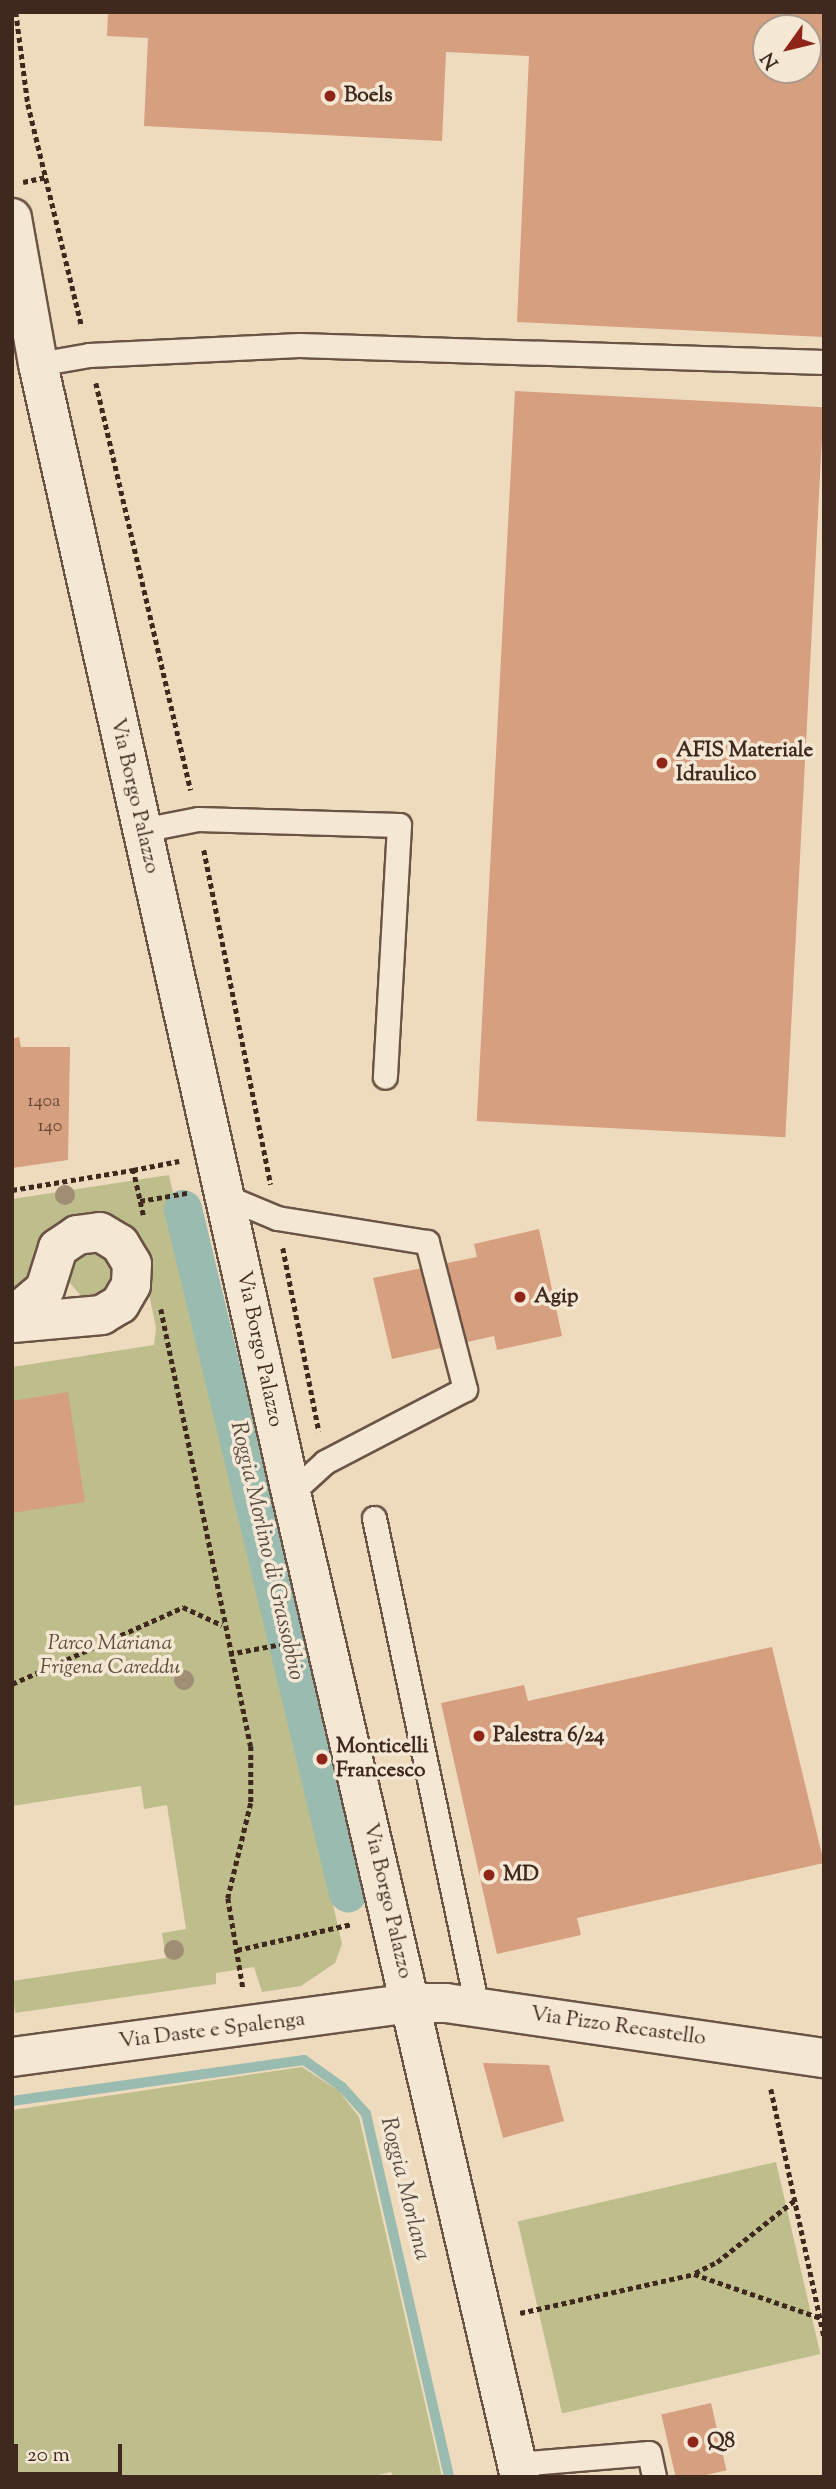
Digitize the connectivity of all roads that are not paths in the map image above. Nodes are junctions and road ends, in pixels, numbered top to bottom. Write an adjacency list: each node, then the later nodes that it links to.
1 (15, 242): 3 (main road, Via Borgo Palazzo)
2 (824, 362): 3 (lane)
3 (38, 364): 4 (main road, Via Borgo Palazzo)
4 (142, 830): 5 (lane); 6 (main road, Via Borgo Palazzo)
5 (385, 1077)
6 (212, 1194): 7 (main road, Via Borgo Palazzo); 7 (lane)
7 (291, 1493): 9 (main road, Via Borgo Palazzo)
8 (374, 1518): 10 (lane)
9 (411, 2003): 10 (main road, Via Pizzo Recastello); 11 (main road, Via Daste e Spalenga); 13 (main road, Via Borgo Palazzo)
10 (477, 2007): 12 (main road, Via Pizzo Recastello)
11 (12, 2057)
12 (824, 2058)
13 (519, 2470): 14 (lane)
14 (654, 2477)

